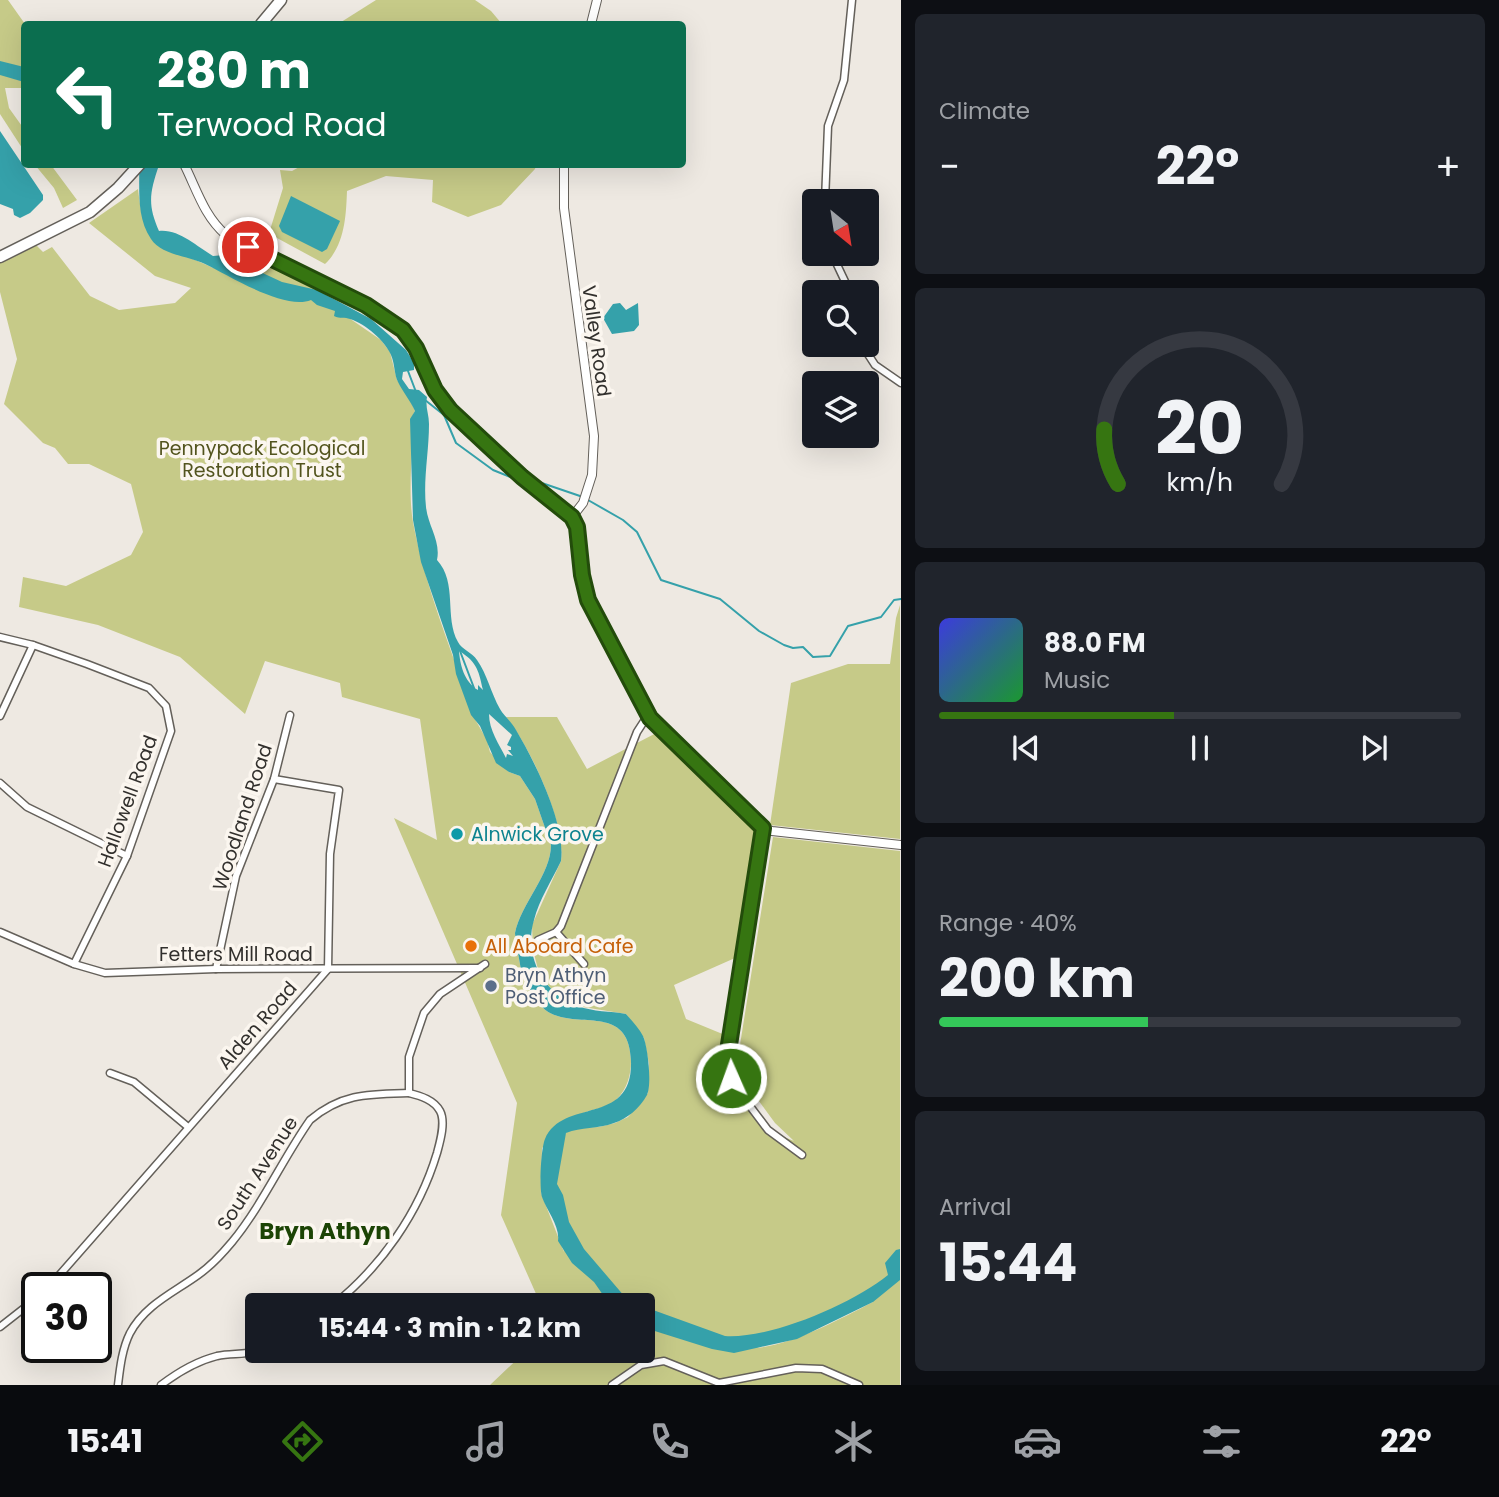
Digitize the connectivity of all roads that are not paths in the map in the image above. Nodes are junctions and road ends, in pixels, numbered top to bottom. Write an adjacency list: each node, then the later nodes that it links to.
1 (597, 0): 5 (street)
2 (852, 0): 9 (street)
3 (276, 2): 4 (main road)
4 (263, 21)
5 (592, 21)
6 (137, 168): 10 (main road)
7 (186, 168): 13 (street)
8 (564, 168): 13 (street, Valley Road)
9 (825, 189)
10 (0, 257)
11 (870, 357): 12 (street)
12 (901, 383)
13 (572, 517): 17 (street)
14 (0, 637): 15 (street, Hallowell Road)
15 (33, 645): 18 (street); 23 (street, Hallowell Road)
16 (290, 715): 19 (street, Woodland Road)
17 (648, 715): 21 (street); 25 (street)
18 (0, 716)
19 (274, 779): 29 (street, Woodland Road); 30 (street)
20 (0, 783): 23 (street)
21 (763, 828): 22 (street); 34 (street)
22 (901, 845)
23 (127, 856): 27 (street, Hallowell Road)
24 (0, 932): 27 (street, Fetters Mill Road)
25 (556, 932): 26 (street); 28 (street)
26 (538, 940)
27 (74, 964): 29 (street, Fetters Mill Road)
28 (584, 964)
29 (216, 969): 30 (street, Fetters Mill Road)
30 (328, 970): 32 (street, Fetters Mill Road); 33 (street, Alden Road)
31 (110, 1073): 33 (street)
32 (409, 1093): 36 (street); 40 (street, South Avenue)
33 (188, 1127): 35 (street, Alden Road)
34 (802, 1155)
35 (62, 1272)
36 (346, 1293)
37 (21, 1311): 38 (street)
38 (0, 1327)
39 (245, 1354): 41 (street)
40 (118, 1385)
41 (160, 1385)
42 (612, 1385): 43 (street)
43 (859, 1385)

